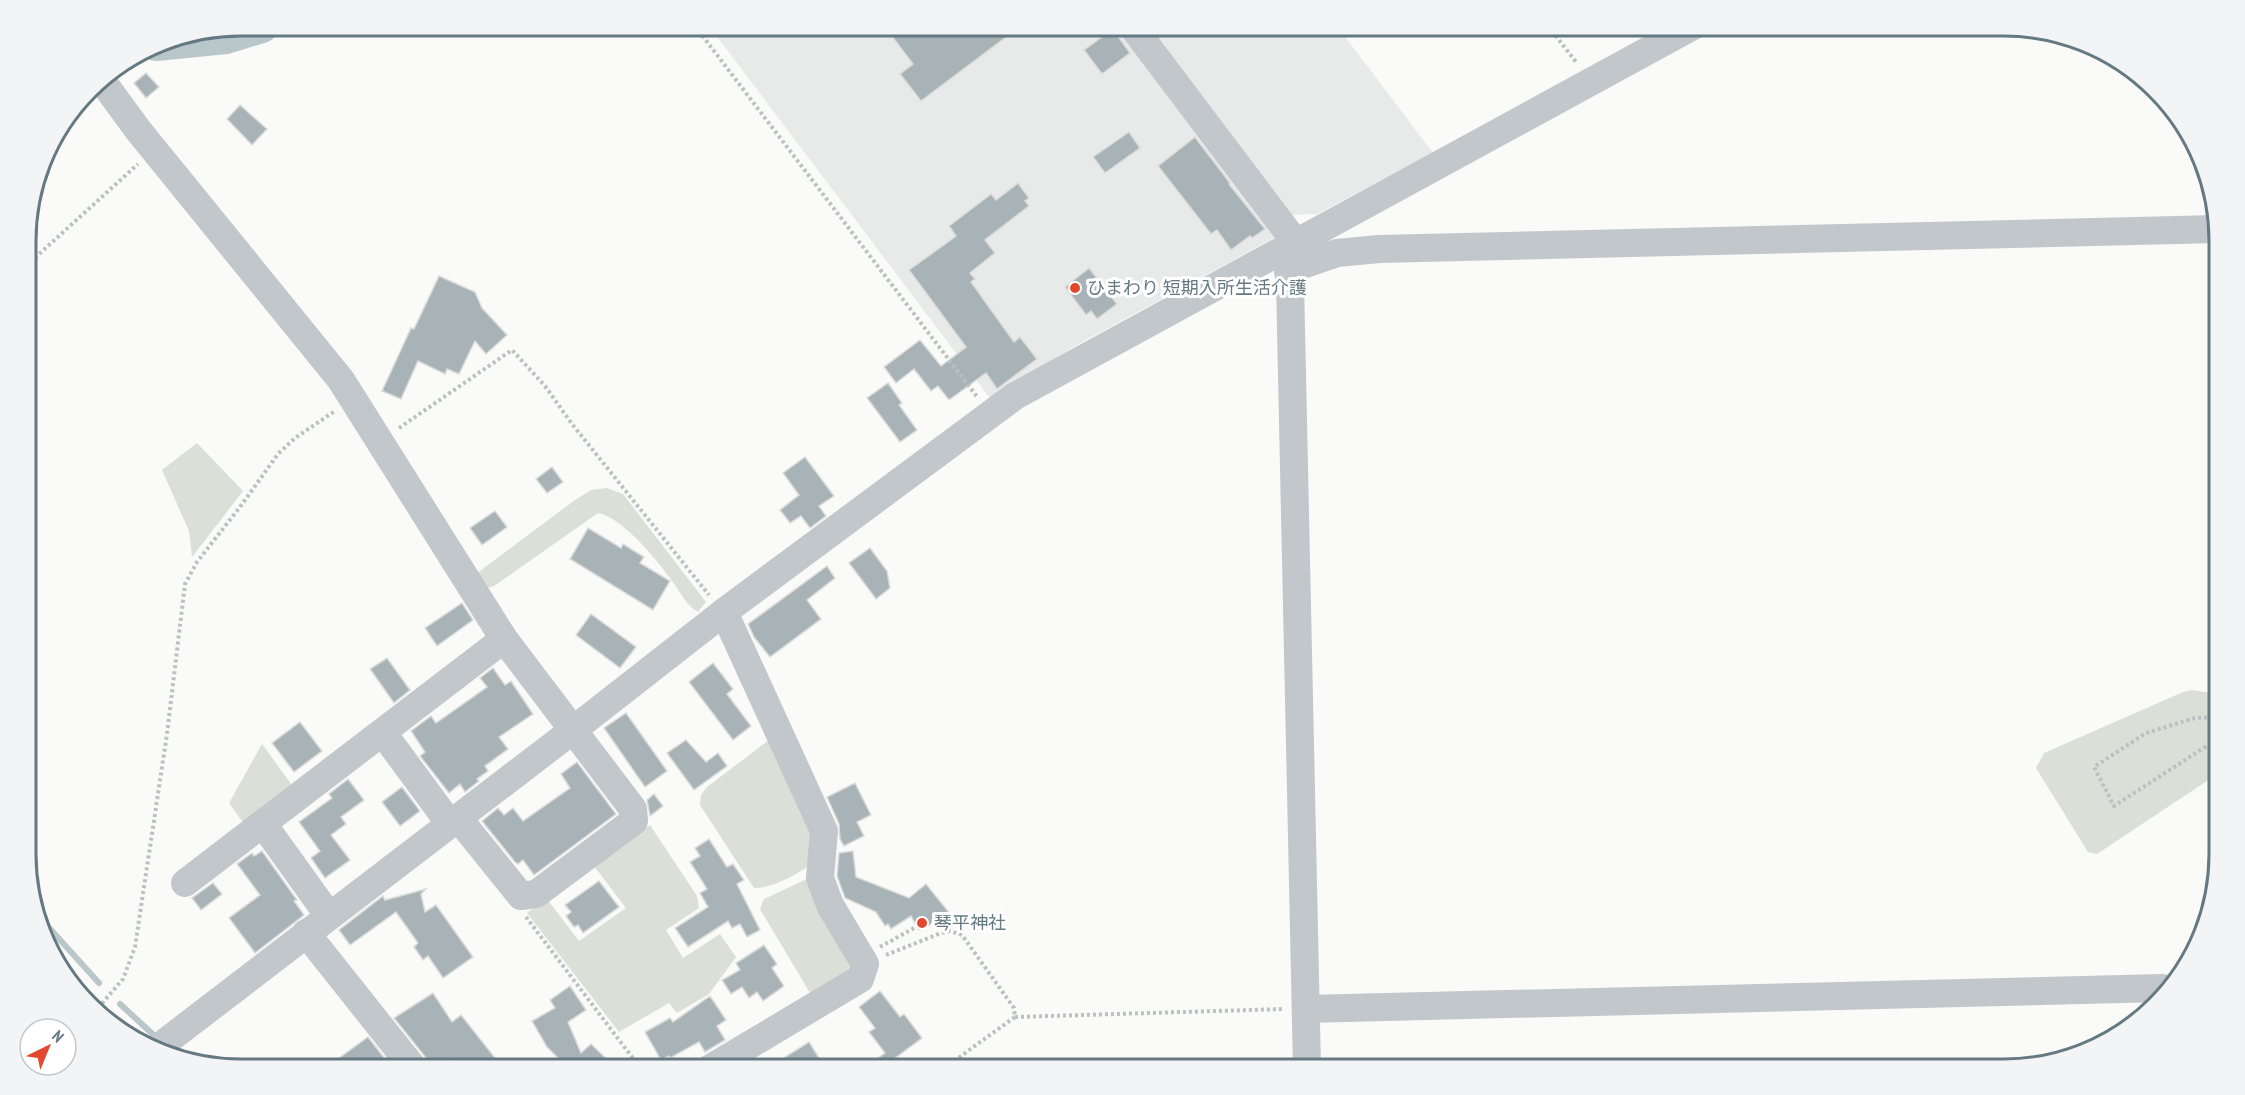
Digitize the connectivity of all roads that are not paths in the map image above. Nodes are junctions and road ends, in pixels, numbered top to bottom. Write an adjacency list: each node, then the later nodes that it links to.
1 (1139, 36): 5 (street)
2 (1675, 36): 5 (street)
3 (107, 87): 7 (street)
4 (2208, 229): 5 (street)
5 (1290, 254): 6 (street); 16 (street)
6 (724, 612): 8 (street); 19 (street)
7 (504, 639): 8 (street); 9 (street)
8 (573, 730): 10 (street); 10 (street)
9 (383, 733): 10 (street); 11 (street)
10 (454, 821): 13 (street)
11 (263, 824): 12 (street); 13 (street)
12 (185, 883)
13 (329, 916): 14 (street)
14 (306, 933): 17 (street); 18 (street)
15 (2159, 988): 16 (street)
16 (1306, 1009): 20 (street)
17 (164, 1042)
18 (405, 1059)
19 (726, 1059)
20 (1308, 1059)

